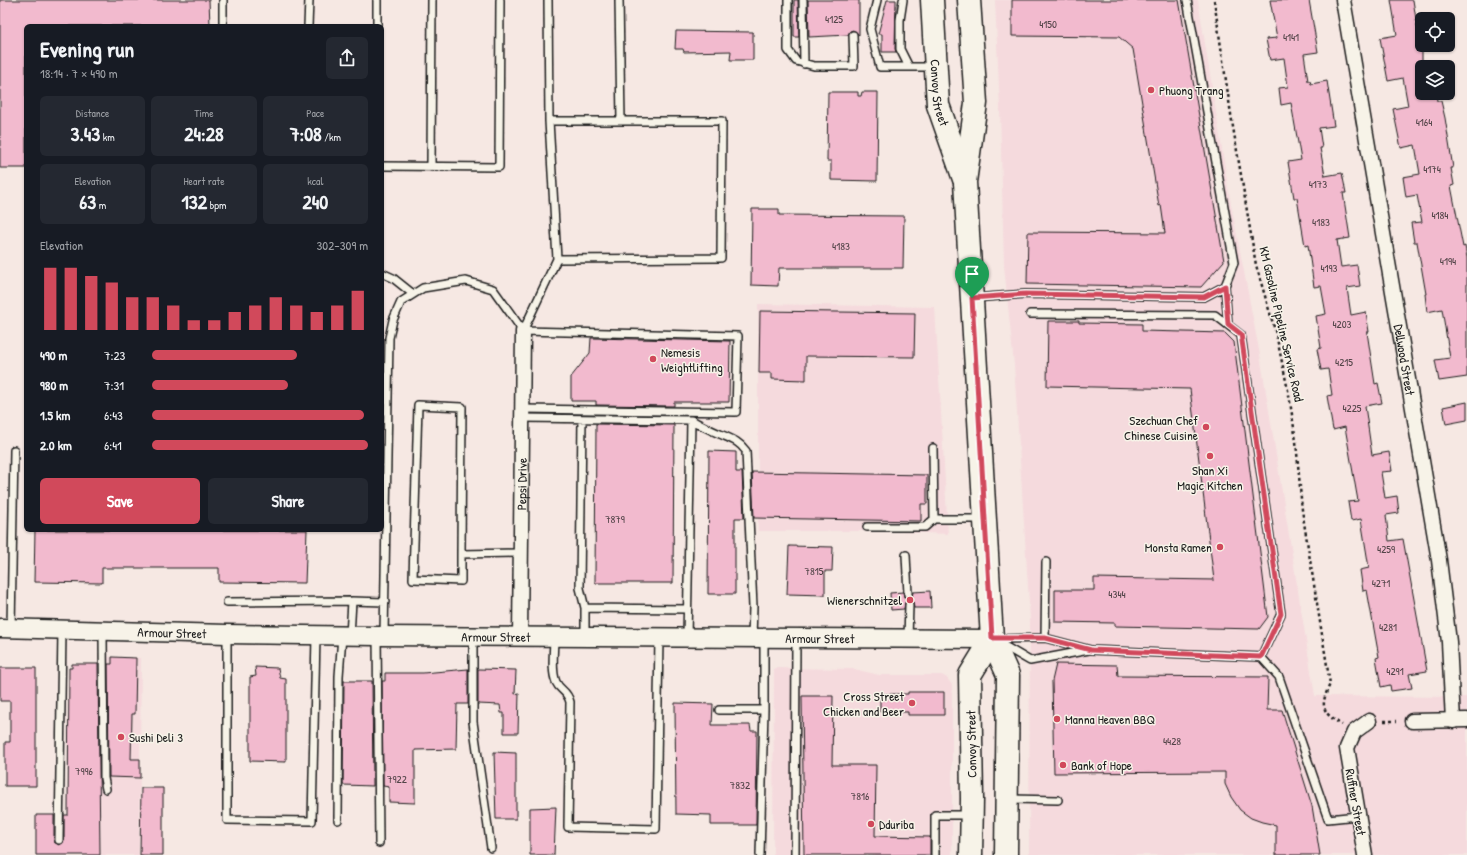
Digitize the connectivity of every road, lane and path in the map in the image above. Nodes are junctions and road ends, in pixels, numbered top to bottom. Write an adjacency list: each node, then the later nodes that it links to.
1 (223, 0): 17 (lane)
2 (308, 0): 18 (lane)
3 (377, 0): 19 (lane)
4 (432, 0): 27 (lane)
5 (500, 0): 27 (lane)
6 (548, 0): 24 (lane)
7 (619, 0): 25 (lane)
8 (788, 0): 21 (lane)
9 (803, 0): 21 (lane)
10 (878, 0): 22 (lane)
11 (903, 0): 22 (lane)
12 (932, 0): 23 (main road, Convoy Street)
13 (969, 0): 28 (main road, Convoy Street)
14 (1188, 0): 31 (lane)
15 (1214, 0): 81 (path, KM Gasoline Pipeline Service Road)
16 (1343, 0): 78 (street, Dellwood Street)
17 (223, 24)
18 (308, 24)
19 (377, 24)
20 (853, 35): 21 (lane)
21 (804, 64)
22 (909, 67): 23 (lane)
23 (936, 67): 28 (main road, Convoy Street)
24 (549, 121): 25 (lane); 29 (lane)
25 (621, 121): 29 (lane)
26 (384, 166): 27 (lane)
27 (431, 167)
28 (965, 182): 33 (main road, Convoy Street)
29 (557, 259): 36 (lane)
30 (384, 274): 32 (lane)
31 (1225, 286): 33 (lane); 35 (lane)
32 (413, 294): 36 (lane); 52 (lane)
33 (972, 298): 42 (main road, Convoy Street)
34 (1030, 314): 35 (lane)
35 (1228, 324): 75 (lane)
36 (523, 331): 37 (street, Pepsi Drive); 37 (lane)
37 (522, 413): 38 (lane); 46 (street, Pepsi Drive)
38 (582, 419): 39 (lane); 54 (lane)
39 (691, 420): 55 (lane); 69 (lane)
40 (933, 448): 43 (lane)
41 (14, 450): 56 (lane)
42 (984, 518): 43 (lane); 72 (main road, Convoy Street)
43 (934, 519): 44 (lane)
44 (867, 527)
45 (461, 554): 45 (lane); 46 (lane)
46 (521, 554): 64 (street, Pepsi Drive)
47 (906, 555): 49 (lane)
48 (1046, 562): 73 (lane)
49 (908, 594)
50 (227, 602): 51 (lane)
51 (352, 602): 52 (lane); 61 (lane)
52 (385, 602): 62 (lane)
53 (909, 605): 71 (lane)
54 (586, 608): 55 (lane); 66 (lane)
55 (687, 609): 68 (lane)
56 (5, 628): 57 (street, Armour Street)
57 (62, 630): 58 (street, Armour Street); 88 (lane)
58 (102, 631): 59 (street, Armour Street); 82 (lane)
59 (228, 634): 60 (street, Armour Street); 60 (lane)
60 (316, 635): 61 (street, Armour Street)
61 (346, 636): 62 (street, Armour Street); 87 (lane)
62 (380, 636): 63 (street, Armour Street); 89 (lane)
63 (473, 637): 64 (street, Armour Street); 90 (lane)
64 (520, 637): 65 (street, Armour Street)
65 (554, 638): 66 (street, Armour Street); 67 (lane)
66 (585, 638): 67 (street, Armour Street)
67 (660, 638): 68 (street, Armour Street)
68 (687, 638): 69 (street, Armour Street)
69 (758, 638): 70 (street, Armour Street); 77 (lane)
70 (796, 638): 71 (street, Armour Street); 92 (lane)
71 (908, 638): 72 (street, Armour Street)
72 (992, 638): 73 (lane); 74 (lane); 83 (main road, Convoy Street); 85 (main road, Convoy Street)
73 (1045, 638): 74 (lane)
74 (1091, 650): 75 (lane)
75 (1261, 657): 86 (lane)
76 (719, 710): 77 (lane)
77 (764, 710): 91 (lane)
78 (1460, 720): 79 (street)
79 (1412, 721): 80 (path)
80 (1369, 722): 81 (street)
81 (1354, 732): 86 (street, Ruffner Street)
82 (106, 789)
83 (1007, 799): 84 (lane); 95 (main road, Convoy Street)
84 (1058, 800)
85 (971, 815): 93 (lane); 94 (main road, Convoy Street)
86 (1358, 816): 96 (street, Ruffner Street)
87 (338, 820)
88 (59, 840)
89 (379, 843)
90 (491, 848)
91 (760, 855)
92 (795, 855)
93 (935, 855)
94 (971, 855)
95 (1006, 855)
96 (1365, 855)

